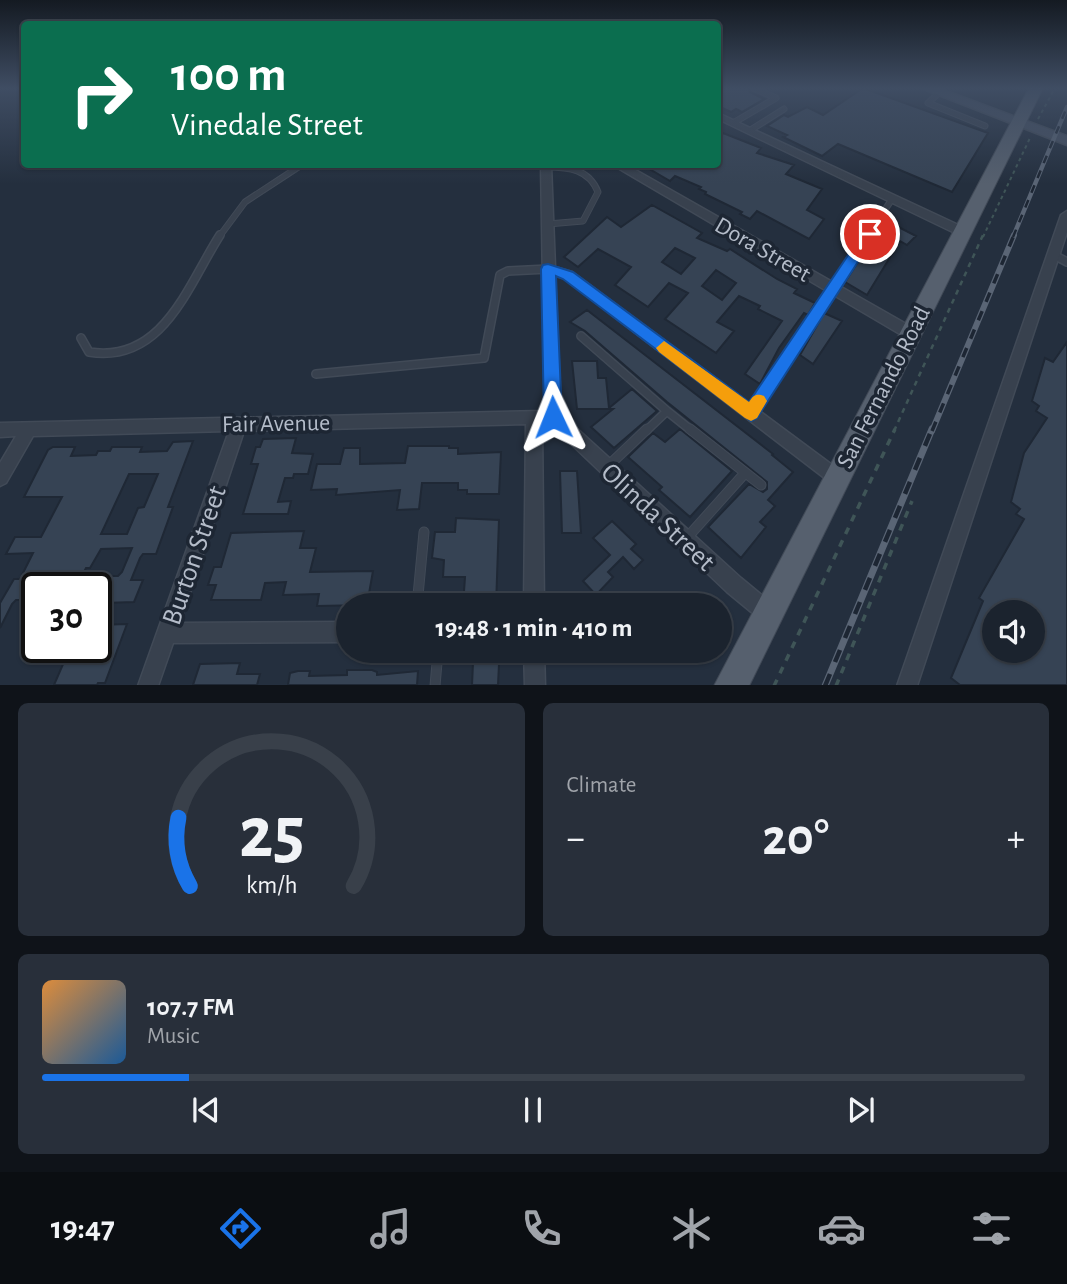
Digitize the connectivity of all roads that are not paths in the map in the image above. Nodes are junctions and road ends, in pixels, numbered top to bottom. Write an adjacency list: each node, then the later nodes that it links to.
1 (726, 120): 7 (street)
2 (738, 120): 7 (lane)
3 (767, 120): 10 (lane)
4 (970, 120): 9 (lane)
5 (1013, 120): 8 (street)
6 (1027, 120): 8 (main road, San Fernando Road)
7 (733, 123): 10 (street)
8 (1026, 125): 11 (street); 19 (main road, San Fernando Road)
9 (985, 126)
10 (749, 131): 16 (street)
11 (1067, 141)
12 (297, 168): 25 (lane)
13 (546, 168): 18 (street)
14 (560, 168): 18 (lane)
15 (623, 168): 22 (street, Dora Street)
16 (892, 199): 19 (street); 22 (lane)
17 (1067, 215): 20 (street)
18 (548, 224): 21 (street)
19 (962, 232): 23 (main road, San Fernando Road)
20 (1060, 258): 52 (street)
21 (548, 269): 26 (lane); 28 (street); 29 (street)
22 (834, 289): 23 (street, Dora Street); 28 (lane)
23 (910, 333): 37 (main road, San Fernando Road)
24 (581, 336): 27 (lane)
25 (81, 338)
26 (316, 374)
27 (667, 411): 34 (lane); 35 (lane)
28 (751, 413): 37 (street)
29 (553, 417): 30 (street, Fair Avenue); 34 (street, Olinda Street)
30 (534, 418): 31 (street, Fair Avenue); 42 (street)
31 (239, 424): 32 (street, Fair Avenue); 45 (street, Burton Street)
32 (29, 429): 33 (street, Fair Avenue); 36 (street)
33 (0, 430)
34 (607, 468): 40 (street, Olinda Street)
35 (745, 473): 38 (lane); 40 (lane)
36 (0, 478)
37 (837, 478): 43 (main road, San Fernando Road)
38 (761, 485)
39 (424, 532): 41 (lane)
40 (685, 540): 43 (street, Olinda Street)
41 (418, 593)
42 (534, 593)
43 (768, 613): 51 (main road, San Fernando Road)
44 (336, 632): 45 (street)
45 (166, 633): 48 (street, Burton Street)
46 (437, 663): 49 (lane)
47 (534, 663): 50 (street)
48 (148, 685)
49 (435, 685)
50 (535, 685)
51 (731, 685)
52 (907, 685)

